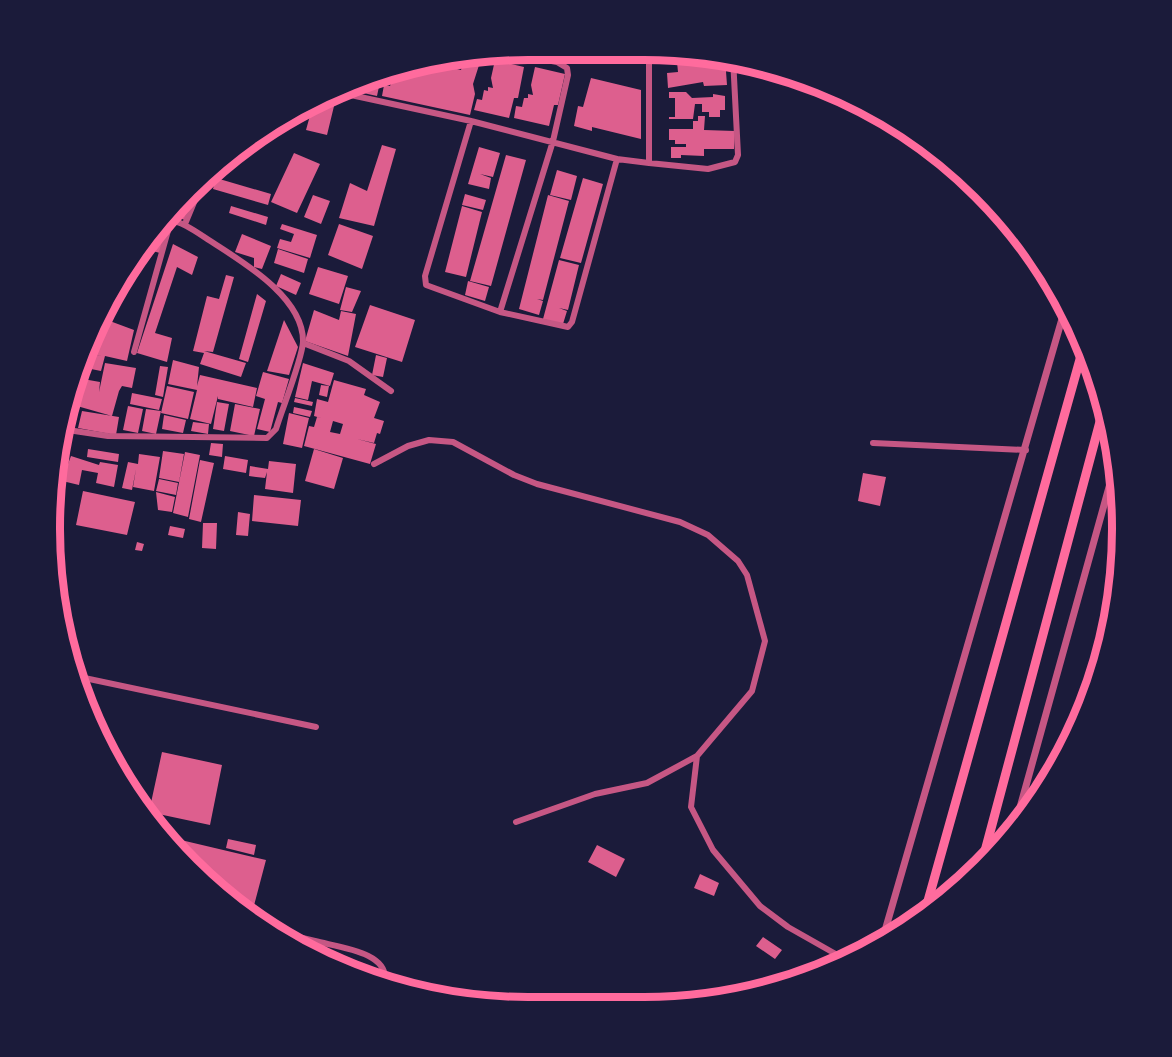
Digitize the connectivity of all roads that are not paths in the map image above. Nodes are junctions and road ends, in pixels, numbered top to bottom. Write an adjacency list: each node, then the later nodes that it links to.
1 (547, 60): 6 (street)
2 (649, 60): 8 (street)
3 (734, 69): 8 (street)
4 (352, 95): 5 (street)
5 (471, 121): 6 (street); 13 (street)
6 (553, 141): 7 (street); 13 (street)
7 (617, 159): 8 (street); 13 (street)
8 (649, 163)
9 (196, 199): 11 (street)
10 (175, 221): 11 (street)
11 (185, 224): 15 (street)
12 (165, 233): 16 (street)
13 (500, 312)
14 (1062, 318): 22 (street)
15 (303, 344): 18 (street); 20 (street)
16 (134, 352)
17 (1080, 359): 32 (highway)
18 (391, 391)
19 (1100, 425): 31 (highway)
20 (70, 431)
21 (873, 443): 22 (street)
22 (1026, 450): 33 (street)
23 (374, 464): 27 (street)
24 (1110, 485): 28 (street)
25 (85, 678): 26 (street)
26 (316, 726)
27 (697, 756): 30 (street); 37 (street)
28 (1022, 802): 29 (street)
29 (1021, 806)
30 (516, 822)
31 (986, 848)
32 (928, 901)
33 (885, 929)
34 (300, 938): 35 (street)
35 (315, 941): 36 (street); 38 (street)
36 (314, 945)
37 (837, 955)
38 (383, 974)

